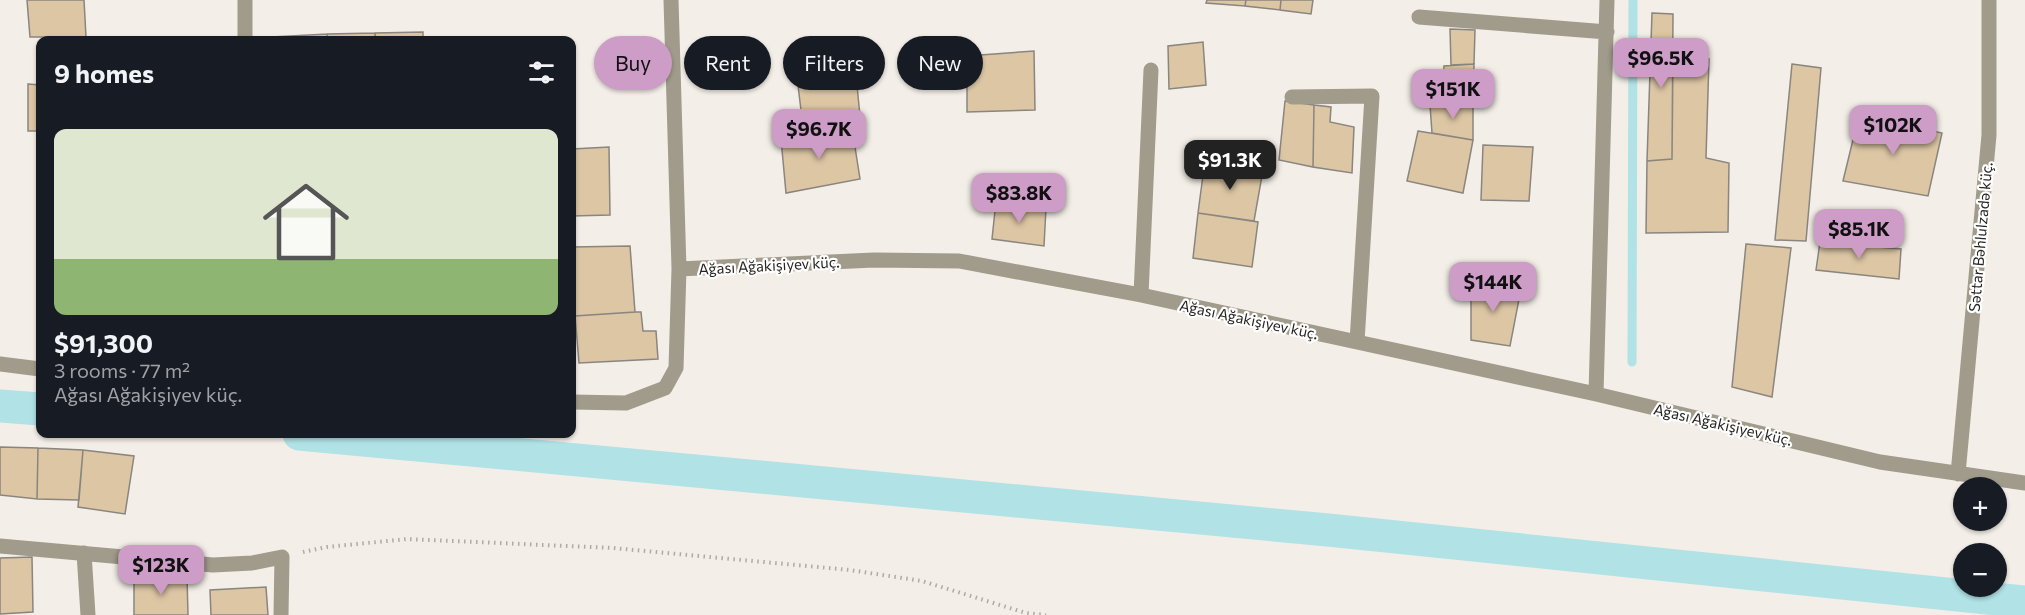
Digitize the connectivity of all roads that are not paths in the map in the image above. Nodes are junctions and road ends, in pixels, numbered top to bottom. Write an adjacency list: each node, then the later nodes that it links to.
1 (245, 0): 7 (street)
2 (670, 0): 10 (street)
3 (1607, 0): 6 (street)
4 (1989, 0): 17 (street, Səttar Bəhlulzadə küç.)
5 (1419, 17): 6 (street)
6 (1607, 32): 15 (street)
7 (245, 36)
8 (1151, 70): 11 (street)
9 (1292, 97): 12 (street)
10 (679, 269): 11 (street, Ağası Ağakişiyev küç.); 16 (street, Ağası Ağakişiyev küç.)
11 (1141, 296): 12 (street, Ağası Ağakişiyev küç.)
12 (1357, 342): 15 (street, Ağası Ağakişiyev küç.)
13 (0, 364): 14 (street)
14 (36, 368)
15 (1596, 394): 17 (street, Ağası Ağakişiyev küç.)
16 (576, 402)
17 (1958, 474): 18 (street, Ağası Ağakişiyev küç.)
18 (2025, 483)
19 (0, 546): 20 (street)
20 (84, 553): 21 (street); 22 (street)
21 (88, 615)
22 (281, 615)

